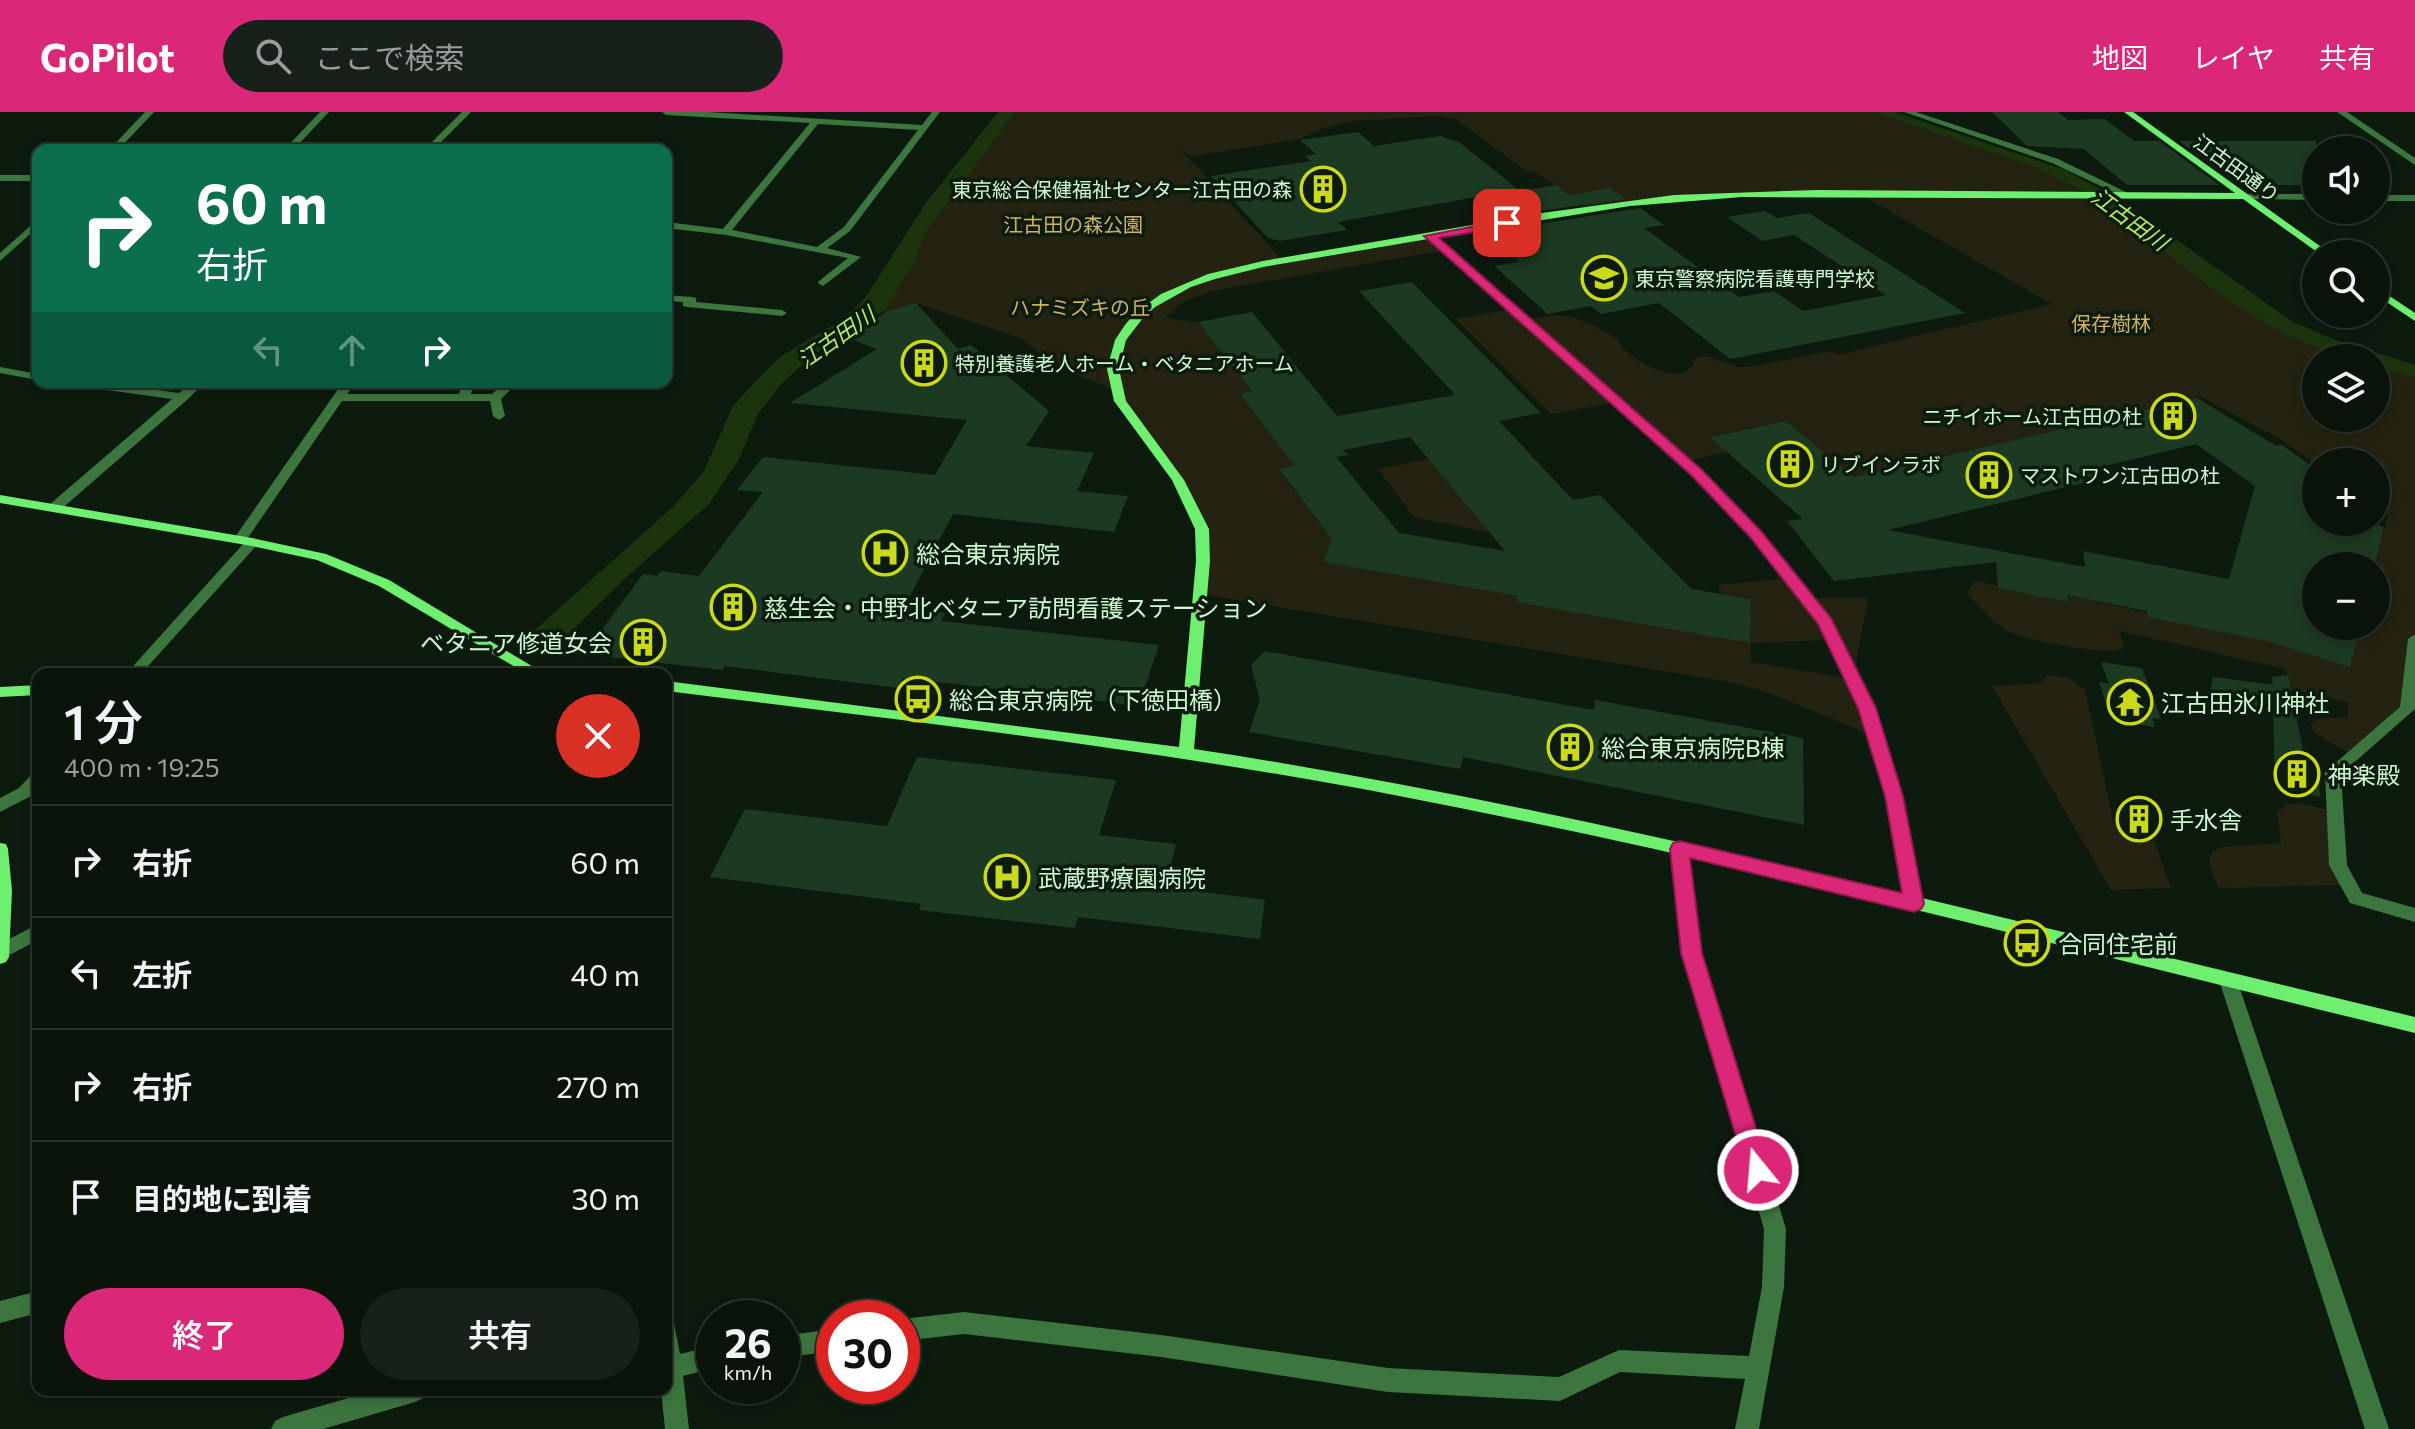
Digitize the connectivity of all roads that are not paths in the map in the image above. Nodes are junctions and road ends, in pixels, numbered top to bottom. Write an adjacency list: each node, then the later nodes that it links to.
1 (150, 112): 11 (street)
2 (325, 112): 12 (street)
3 (467, 112): 13 (street)
4 (666, 112): 9 (street)
5 (936, 112): 10 (street)
6 (1908, 112): 17 (street)
7 (2128, 112): 18 (street, 江古田通り)
8 (2341, 112): 14 (street)
9 (815, 118): 10 (street); 24 (street)
10 (925, 128): 27 (street)
11 (119, 144)
12 (294, 144)
13 (434, 144)
14 (2415, 162)
15 (0, 178): 16 (street)
16 (32, 178)
17 (2121, 194): 18 (street); 25 (street)
18 (2246, 196): 19 (street); 26 (street, 江古田通り)
19 (2302, 197)
20 (2390, 198): 21 (street)
21 (2415, 198)
22 (672, 226): 24 (street)
23 (32, 228): 28 (street)
24 (726, 232): 27 (street)
25 (1430, 236): 55 (street); 60 (street)
26 (2307, 240)
27 (819, 250): 29 (street)
28 (0, 258)
29 (823, 283)
30 (672, 298): 32 (street)
31 (2390, 300): 33 (street)
32 (782, 313)
33 (2415, 318)
34 (0, 370): 35 (street)
35 (32, 376)
36 (116, 388): 41 (street)
37 (193, 388): 41 (street)
38 (345, 388): 42 (street)
39 (466, 388): 43 (street)
40 (506, 388): 44 (street)
41 (184, 397): 47 (street)
42 (339, 397): 43 (street); 48 (street)
43 (464, 398): 44 (street)
44 (495, 398): 45 (street)
45 (499, 416)
46 (0, 499): 47 (street)
47 (54, 508): 48 (street)
48 (246, 541): 50 (street); 51 (street)
49 (2415, 639): 61 (street)
50 (138, 668)
51 (527, 668)
52 (672, 687): 55 (street)
53 (32, 690): 54 (street)
54 (0, 692)
55 (1186, 754): 59 (street)
56 (32, 784): 57 (street)
57 (0, 806)
58 (0, 849): 63 (street)
59 (1680, 849): 60 (street); 71 (street)
60 (1914, 904): 64 (street)
61 (2415, 915)
62 (32, 935): 63 (street)
63 (0, 954)
64 (2228, 980): 65 (street); 77 (street)
65 (2415, 1025)
66 (32, 1304): 67 (street)
67 (0, 1312)
68 (920, 1328): 71 (street)
69 (696, 1361): 70 (street)
70 (672, 1367)
71 (1757, 1368): 76 (street)
72 (672, 1391): 75 (street)
73 (395, 1396): 74 (street)
74 (283, 1429)
75 (677, 1429)
76 (1747, 1429)
77 (2377, 1429)

